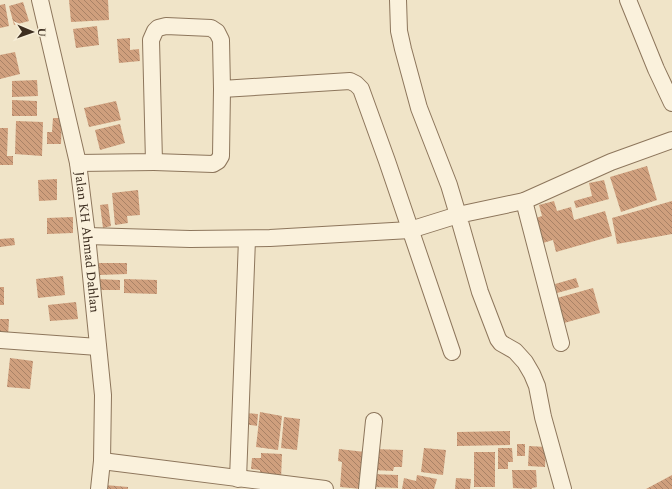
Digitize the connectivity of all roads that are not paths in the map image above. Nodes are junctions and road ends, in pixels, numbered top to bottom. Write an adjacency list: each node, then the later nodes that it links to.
1 (40, 0): 8 (street, Jalan KH Ahmad Dahlan)
2 (398, 0): 10 (street)
3 (628, 0): 5 (street)
4 (222, 89): 7 (street); 7 (street); 11 (street)
5 (672, 103)
6 (672, 140): 9 (street)
7 (154, 162): 8 (street)
8 (78, 163): 12 (street, Jalan KH Ahmad Dahlan)
9 (524, 201): 10 (street); 15 (street)
10 (458, 215): 11 (street); 24 (street)
11 (410, 230): 13 (street); 17 (street)
12 (87, 236): 13 (street); 16 (street, Jalan KH Ahmad Dahlan)
13 (247, 238): 20 (street)
14 (0, 340): 16 (street)
15 (561, 343)
16 (98, 347): 19 (street, Jalan KH Ahmad Dahlan)
17 (452, 352)
18 (374, 421): 23 (street)
19 (102, 461): 20 (street); 21 (street, Jalan KH Ahmad Dahlan)
20 (238, 479): 22 (street)
21 (99, 489)
22 (325, 489)
23 (367, 489)
24 (563, 489)

